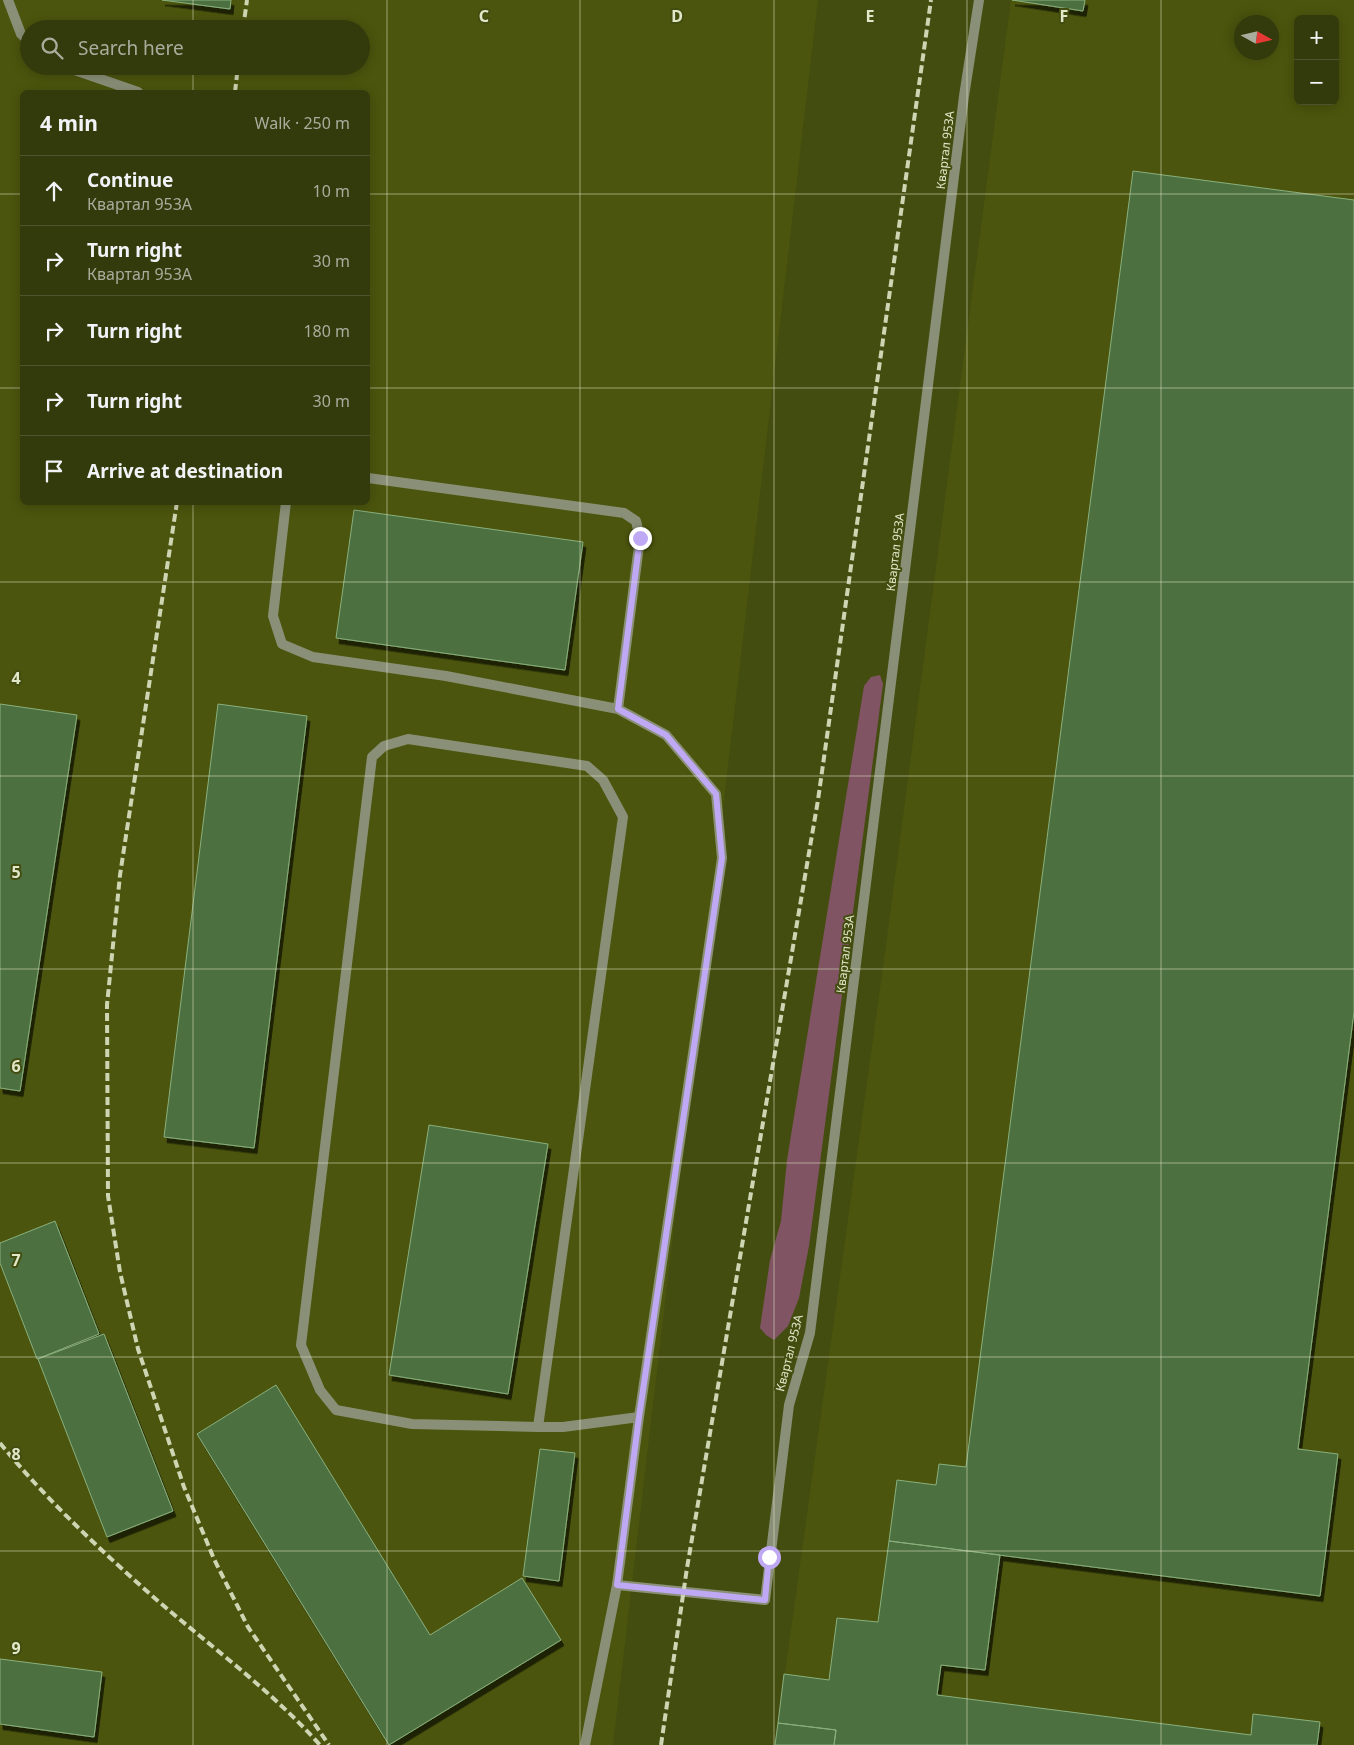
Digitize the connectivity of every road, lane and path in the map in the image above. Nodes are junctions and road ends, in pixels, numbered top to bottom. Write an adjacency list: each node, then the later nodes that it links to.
1 (8, 0): 3 (street)
2 (979, 0): 11 (street, Квартал 953А)
3 (20, 31)
4 (90, 75): 5 (street)
5 (132, 90)
6 (370, 478): 8 (street)
7 (286, 505): 8 (street)
8 (618, 709): 9 (street)
9 (639, 1417): 10 (street); 11 (street)
10 (538, 1427): 10 (street)
11 (617, 1585): 12 (street)
12 (585, 1745)

